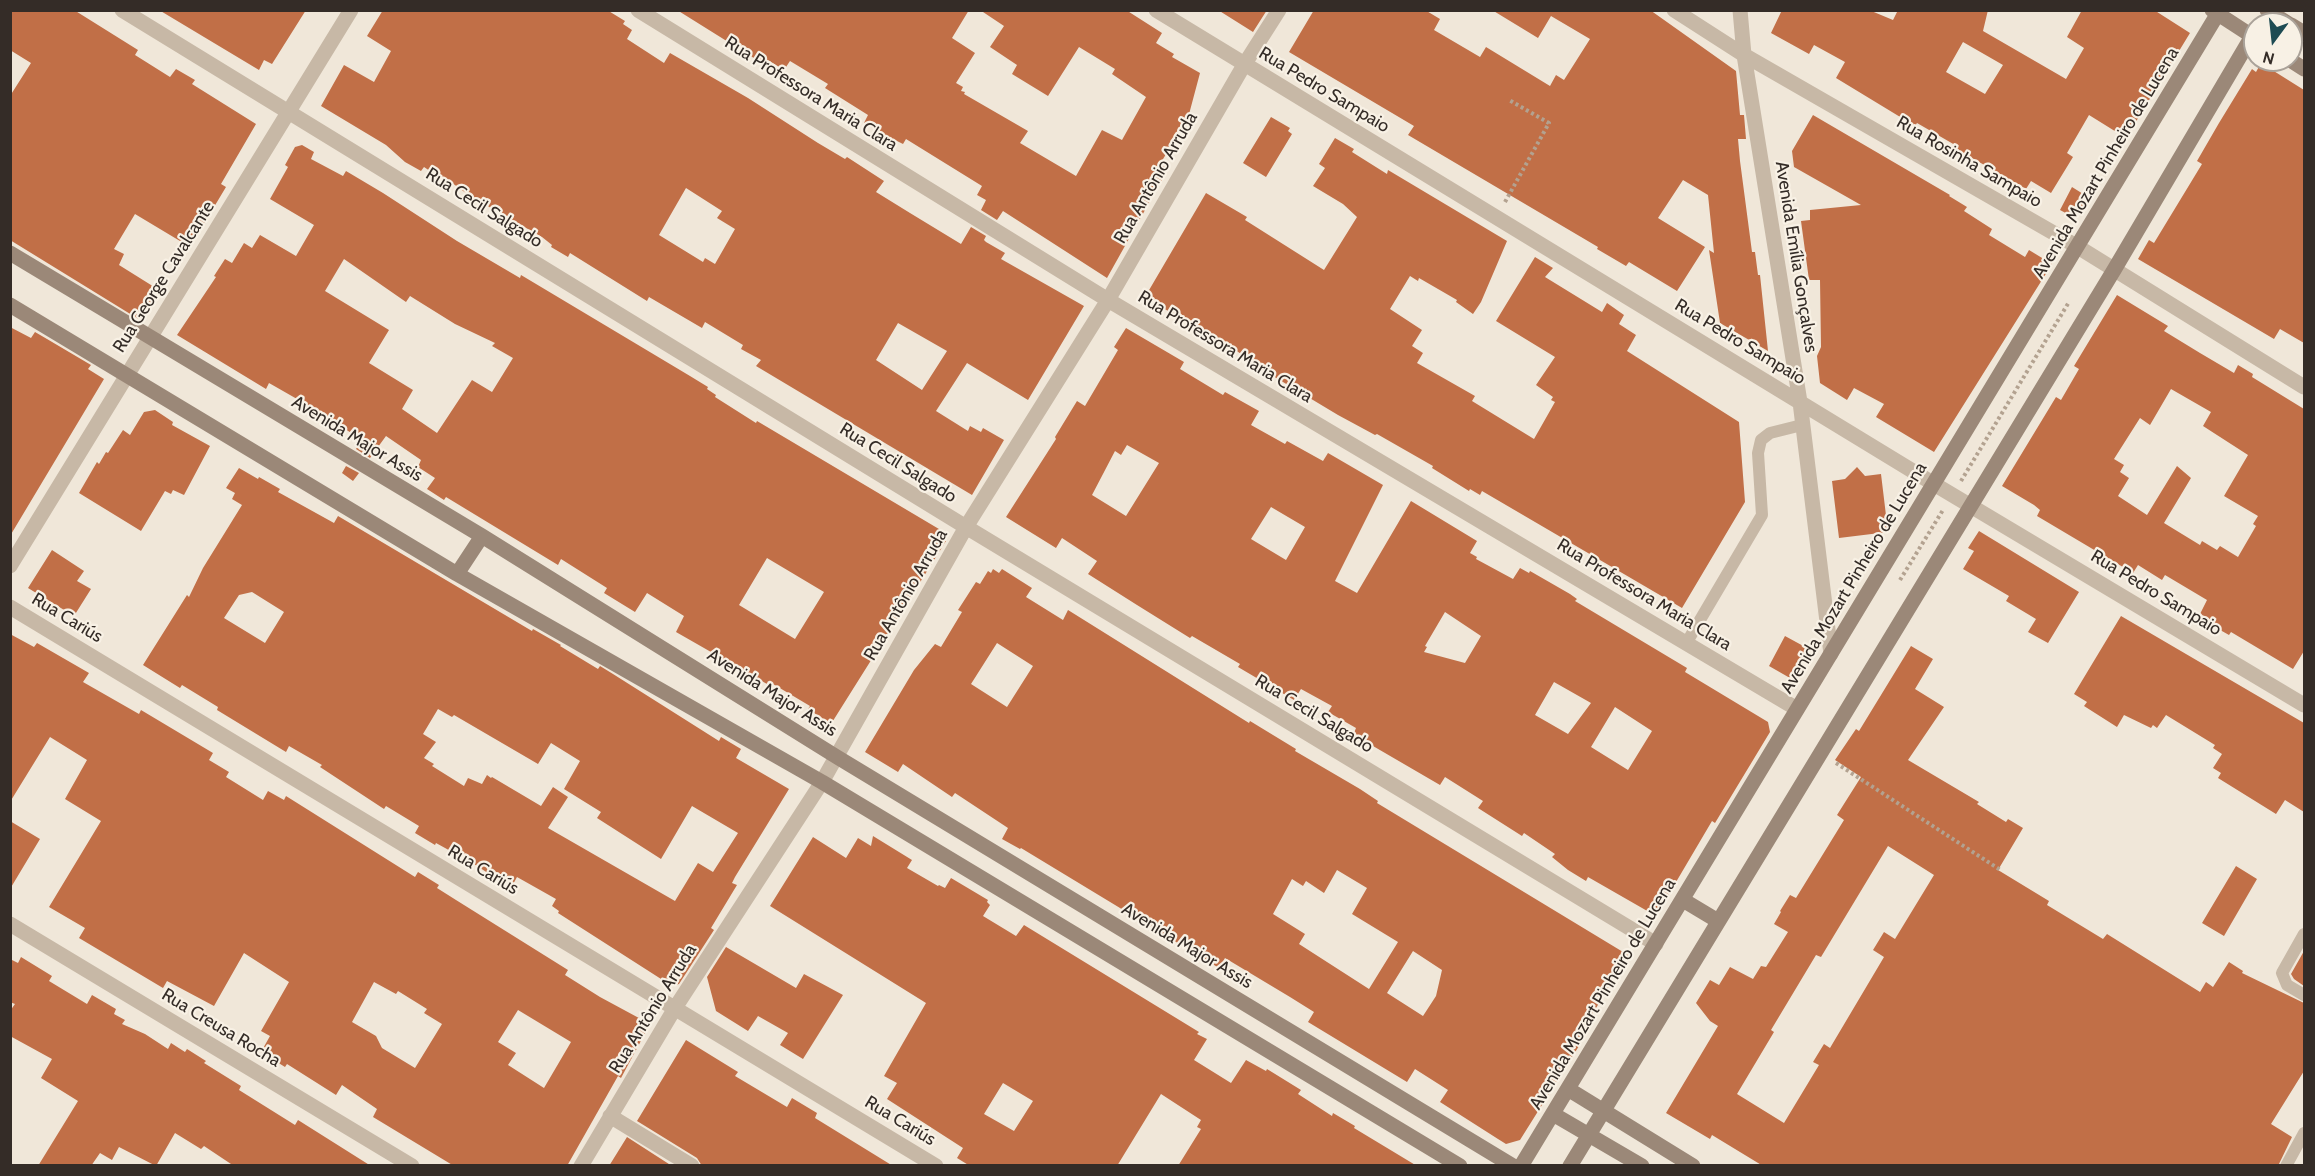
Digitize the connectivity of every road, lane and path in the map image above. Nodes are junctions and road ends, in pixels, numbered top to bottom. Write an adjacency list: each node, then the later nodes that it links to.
1 (122, 10): 14 (street, Rua Cecil Salgado)
2 (351, 10): 14 (street, Rua George Cavalcante)
3 (638, 10): 19 (street, Rua Professora Maria Clara)
4 (1156, 10): 12 (street, Rua Pedro Sampaio)
5 (1279, 10): 12 (street, Rua Antônio Arruda)
6 (1674, 10): 11 (street, Rua Rosinha Sampaio)
7 (1740, 10): 11 (street, Avenida Emília Gonçalves)
8 (2217, 12): 9 (street); 16 (street, Avenida Mozart Pinheiro de Lucena)
9 (2243, 26)
10 (2243, 52): 18 (street)
11 (1744, 56): 16 (street, Rua Rosinha Sampaio); 24 (street, Avenida Emília Gonçalves)
12 (1244, 64): 15 (street, Rua Pedro Sampaio); 19 (street, Rua Antônio Arruda)
13 (1509, 100): 15 (path)
14 (290, 111): 21 (street, Rua George Cavalcante); 28 (street, Rua Cecil Salgado)
15 (1496, 218): 24 (street, Rua Pedro Sampaio)
16 (2078, 247): 18 (street, Rua Rosinha Sampaio); 26 (street, Avenida Mozart Pinheiro de Lucena)
17 (10, 253): 21 (street, Avenida Major Assis)
18 (2114, 270): 23 (street, Rua Rosinha Sampaio); 27 (street)
19 (1108, 300): 28 (street, Rua Antônio Arruda); 33 (street, Rua Professora Maria Clara)
20 (10, 305): 22 (street)
21 (149, 337): 22 (street, Rua George Cavalcante); 29 (street, Avenida Major Assis)
22 (125, 375): 30 (street, Rua George Cavalcante); 31 (street)
23 (2304, 387)
24 (1800, 402): 25 (street, Avenida Emília Gonçalves); 26 (street, Rua Pedro Sampaio)
25 (1802, 425): 33 (lane); 34 (street, Avenida Emília Gonçalves)
26 (1934, 484): 27 (street, Rua Pedro Sampaio); 34 (street, Avenida Mozart Pinheiro de Lucena)
27 (1971, 506): 35 (street, Rua Pedro Sampaio); 37 (street)
28 (966, 527): 38 (street, Rua Antônio Arruda); 45 (street, Rua Cecil Salgado)
29 (482, 536): 31 (street); 38 (street, Avenida Major Assis)
30 (10, 566)
31 (457, 574): 39 (street)
32 (10, 607): 48 (street, Rua Cariús)
33 (1687, 642): 36 (street, Rua Professora Maria Clara)
34 (1831, 654): 36 (street, Avenida Mozart Pinheiro de Lucena)
35 (2304, 705)
36 (1797, 710): 41 (street, Avenida Mozart Pinheiro de Lucena)
37 (1821, 753): 40 (path); 42 (street)
38 (837, 757): 39 (street, Rua Antônio Arruda); 47 (street, Avenida Major Assis)
39 (822, 782): 48 (street, Rua Antônio Arruda); 49 (street)
40 (2002, 871)
41 (1683, 900): 42 (street); 45 (street, Avenida Mozart Pinheiro de Lucena)
42 (1718, 921): 51 (street)
43 (10, 924): 56 (street, Rua Creusa Rocha)
44 (2304, 934): 46 (lane)
45 (1656, 944): 50 (street, Avenida Mozart Pinheiro de Lucena)
46 (2304, 995)
47 (1238, 1000): 49 (street); 61 (street, Avenida Major Assis)
48 (675, 1008): 53 (street, Rua Antônio Arruda); 59 (street, Rua Cariús)
49 (1223, 1023): 60 (street)
50 (1568, 1089): 51 (street); 52 (street, Avenida Mozart Pinheiro de Lucena)
51 (1603, 1111): 55 (street); 65 (street)
52 (1553, 1114): 55 (street); 62 (street, Avenida Mozart Pinheiro de Lucena)
53 (610, 1116): 57 (street, Rua Antônio Arruda); 58 (street)
54 (2304, 1133): 66 (lane)
55 (1588, 1134): 63 (street); 64 (street)
56 (412, 1166)
57 (581, 1166)
58 (692, 1166)
59 (936, 1166)
60 (1460, 1166)
61 (1512, 1166)
62 (1521, 1166)
63 (1570, 1166)
64 (1642, 1166)
65 (1694, 1166)
66 (2286, 1166)

